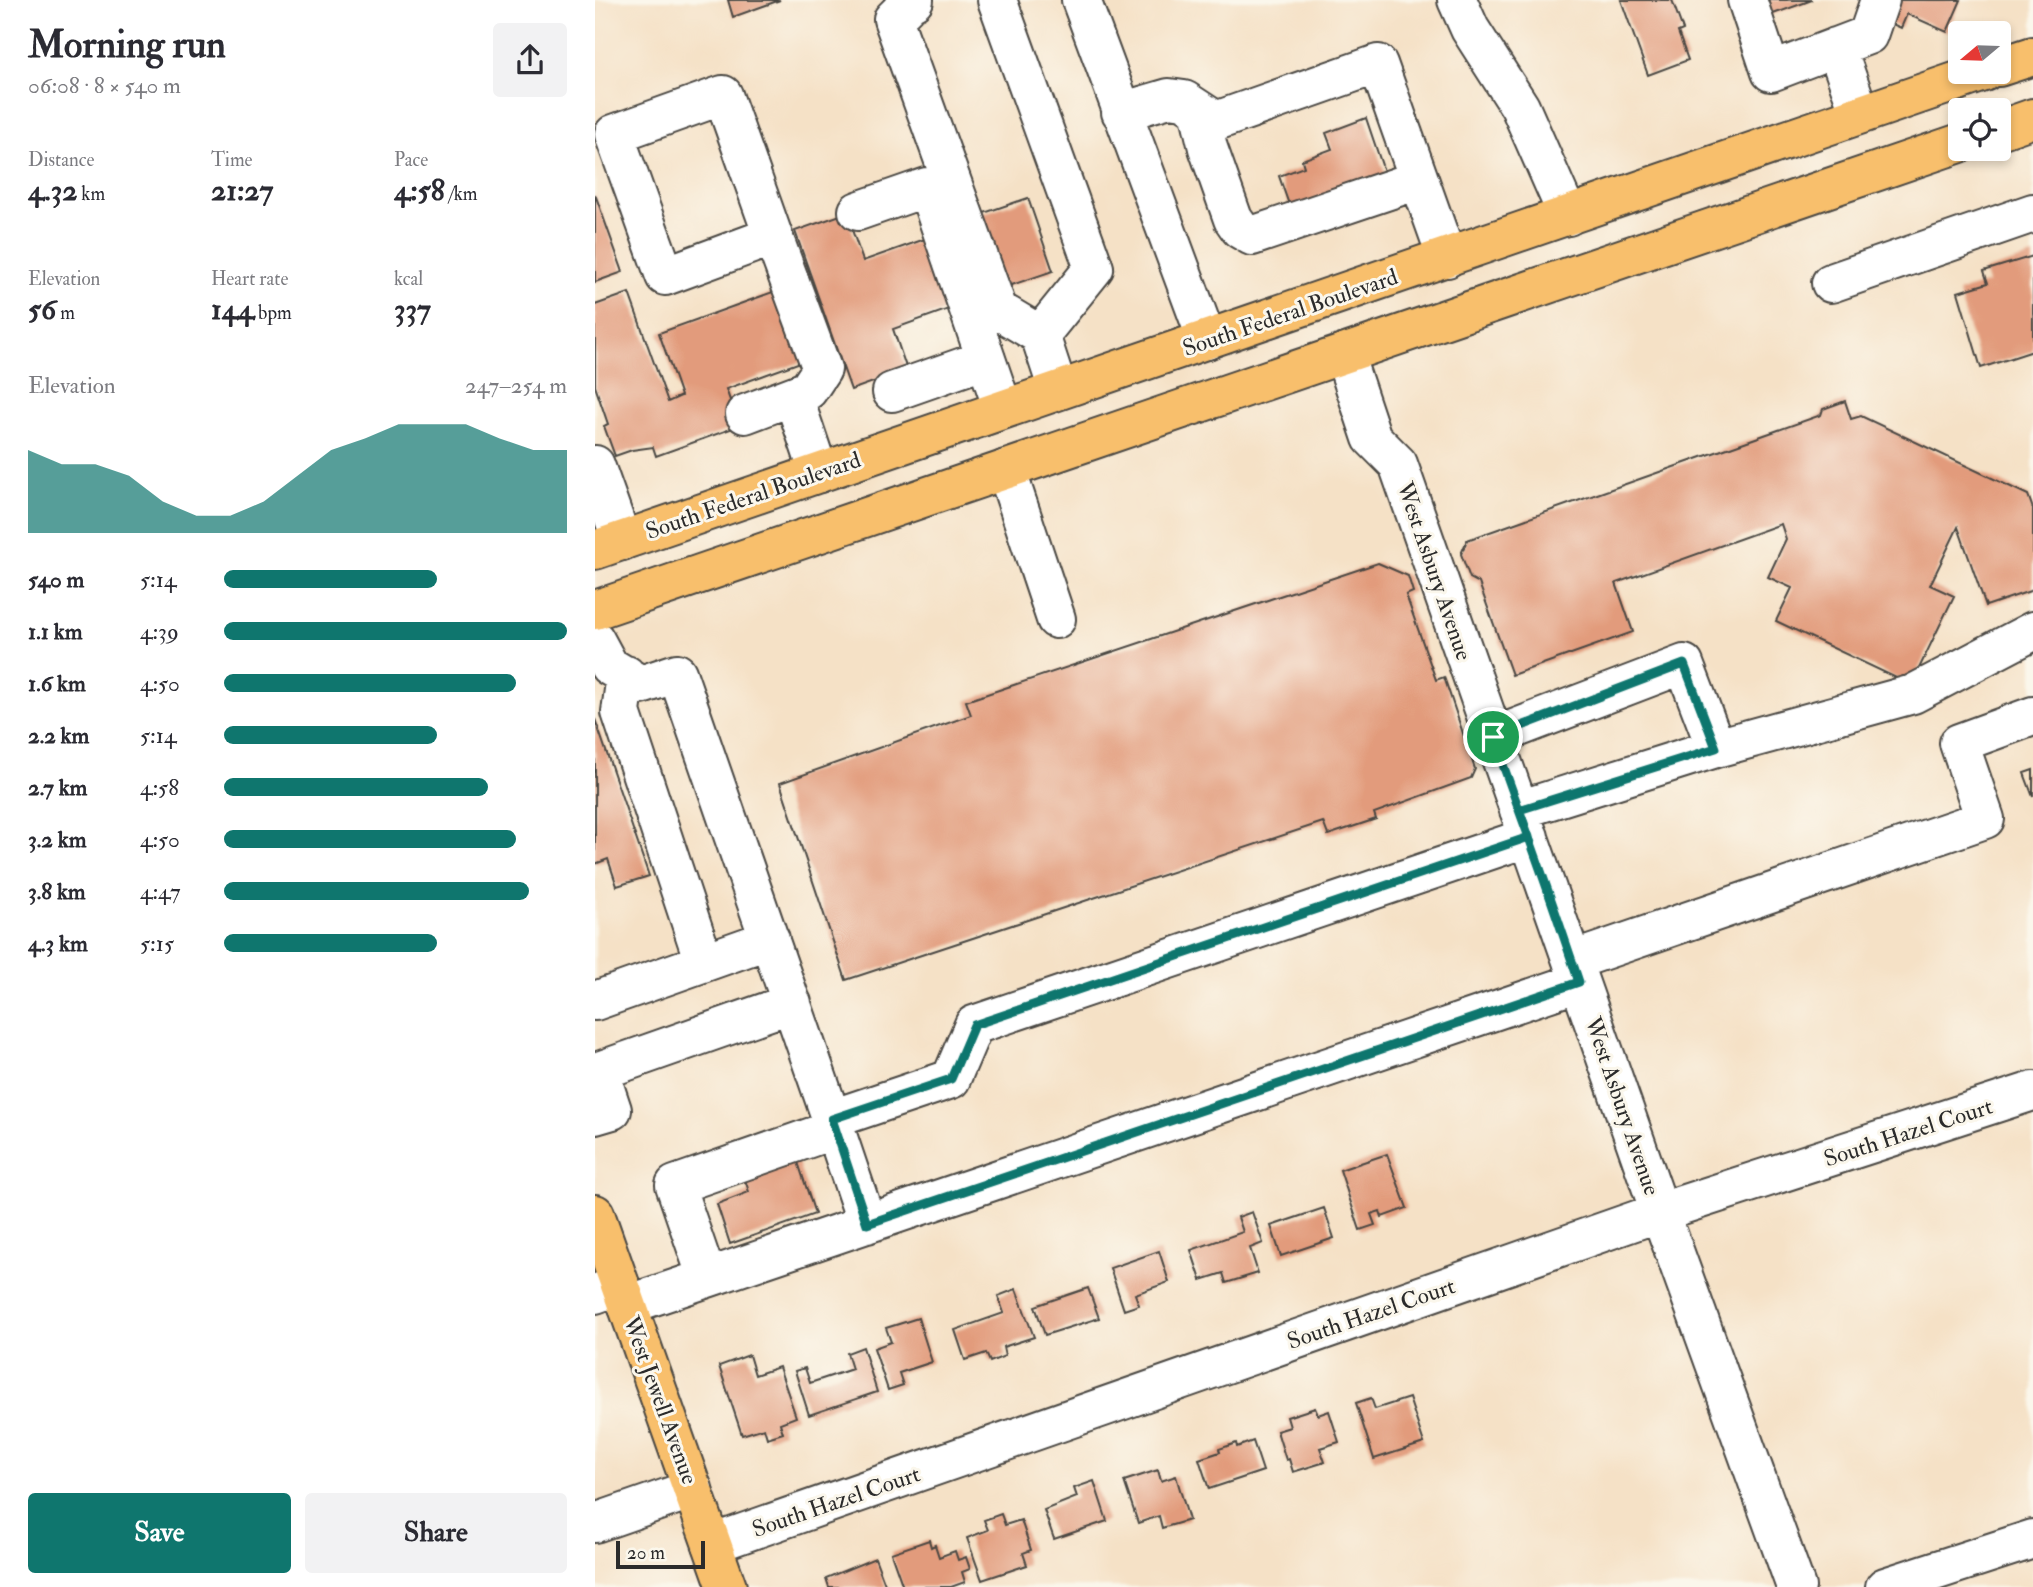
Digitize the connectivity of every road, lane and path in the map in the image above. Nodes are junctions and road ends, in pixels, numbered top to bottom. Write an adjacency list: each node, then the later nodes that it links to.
1 (914, 0): 24 (street)
2 (997, 0): 24 (street)
3 (1081, 0): 12 (street)
4 (1457, 0): 20 (street)
5 (1747, 0): 7 (street)
6 (1879, 0): 7 (street)
7 (1836, 47): 13 (street)
8 (2033, 56): 9 (main road)
9 (2011, 63)
10 (1949, 84): 13 (main road, South Federal Boulevard)
11 (1199, 110): 12 (street); 17 (street); 17 (street)
12 (1121, 112): 25 (street)
13 (1860, 114): 20 (main road, South Federal Boulevard)
14 (2033, 118): 15 (main road)
15 (2011, 126)
16 (1948, 147): 26 (main road)
17 (1418, 180): 22 (street)
18 (857, 211): 27 (street)
19 (2033, 213): 23 (street)
20 (1568, 216): 22 (main road, South Federal Boulevard)
21 (773, 236): 21 (street); 30 (street)
22 (1447, 258): 25 (main road, South Federal Boulevard)
23 (1831, 283)
24 (1040, 335): 28 (street)
25 (1207, 340): 28 (main road, South Federal Boulevard)
26 (1344, 354): 34 (main road); 43 (street, West Asbury Avenue)
27 (986, 359): 29 (street); 31 (street)
28 (1058, 390): 31 (main road, South Federal Boulevard)
29 (892, 391)
30 (793, 396): 32 (street); 35 (street)
31 (1003, 409): 35 (main road, South Federal Boulevard)
32 (745, 414)
33 (595, 465): 36 (street)
34 (1006, 470): 37 (main road); 38 (street)
35 (819, 473): 36 (main road, South Federal Boulevard)
36 (608, 545)
37 (595, 610)
38 (1056, 619)
39 (2033, 631): 44 (street)
40 (595, 640): 41 (street)
41 (626, 675): 46 (street); 47 (street)
42 (2033, 716): 48 (street)
43 (1493, 737): 44 (street); 45 (street, West Asbury Avenue)
44 (1716, 748): 45 (street)
45 (1524, 824): 48 (street, West Asbury Avenue); 53 (street)
46 (770, 939): 47 (street); 50 (street)
47 (704, 962): 49 (street)
48 (1576, 972): 54 (street, West Asbury Avenue); 56 (street)
49 (595, 1001)
50 (792, 1003): 52 (street); 53 (street)
51 (2033, 1091): 54 (street, South Hazel Court)
52 (595, 1115)
53 (833, 1124): 56 (street); 57 (street)
54 (1660, 1212): 62 (street, South Hazel Court); 64 (street, West Asbury Avenue)
55 (595, 1214): 58 (main road, West Jewell Avenue)
56 (867, 1224): 57 (street)
57 (707, 1278): 58 (street)
58 (614, 1295): 59 (main road, West Jewell Avenue)
59 (693, 1489): 60 (street); 62 (main road, West Jewell Avenue)
60 (595, 1523)
61 (2033, 1539): 65 (street)
62 (712, 1544): 63 (main road, West Jewell Avenue)
63 (727, 1587)
64 (1796, 1587)
65 (1885, 1587)

